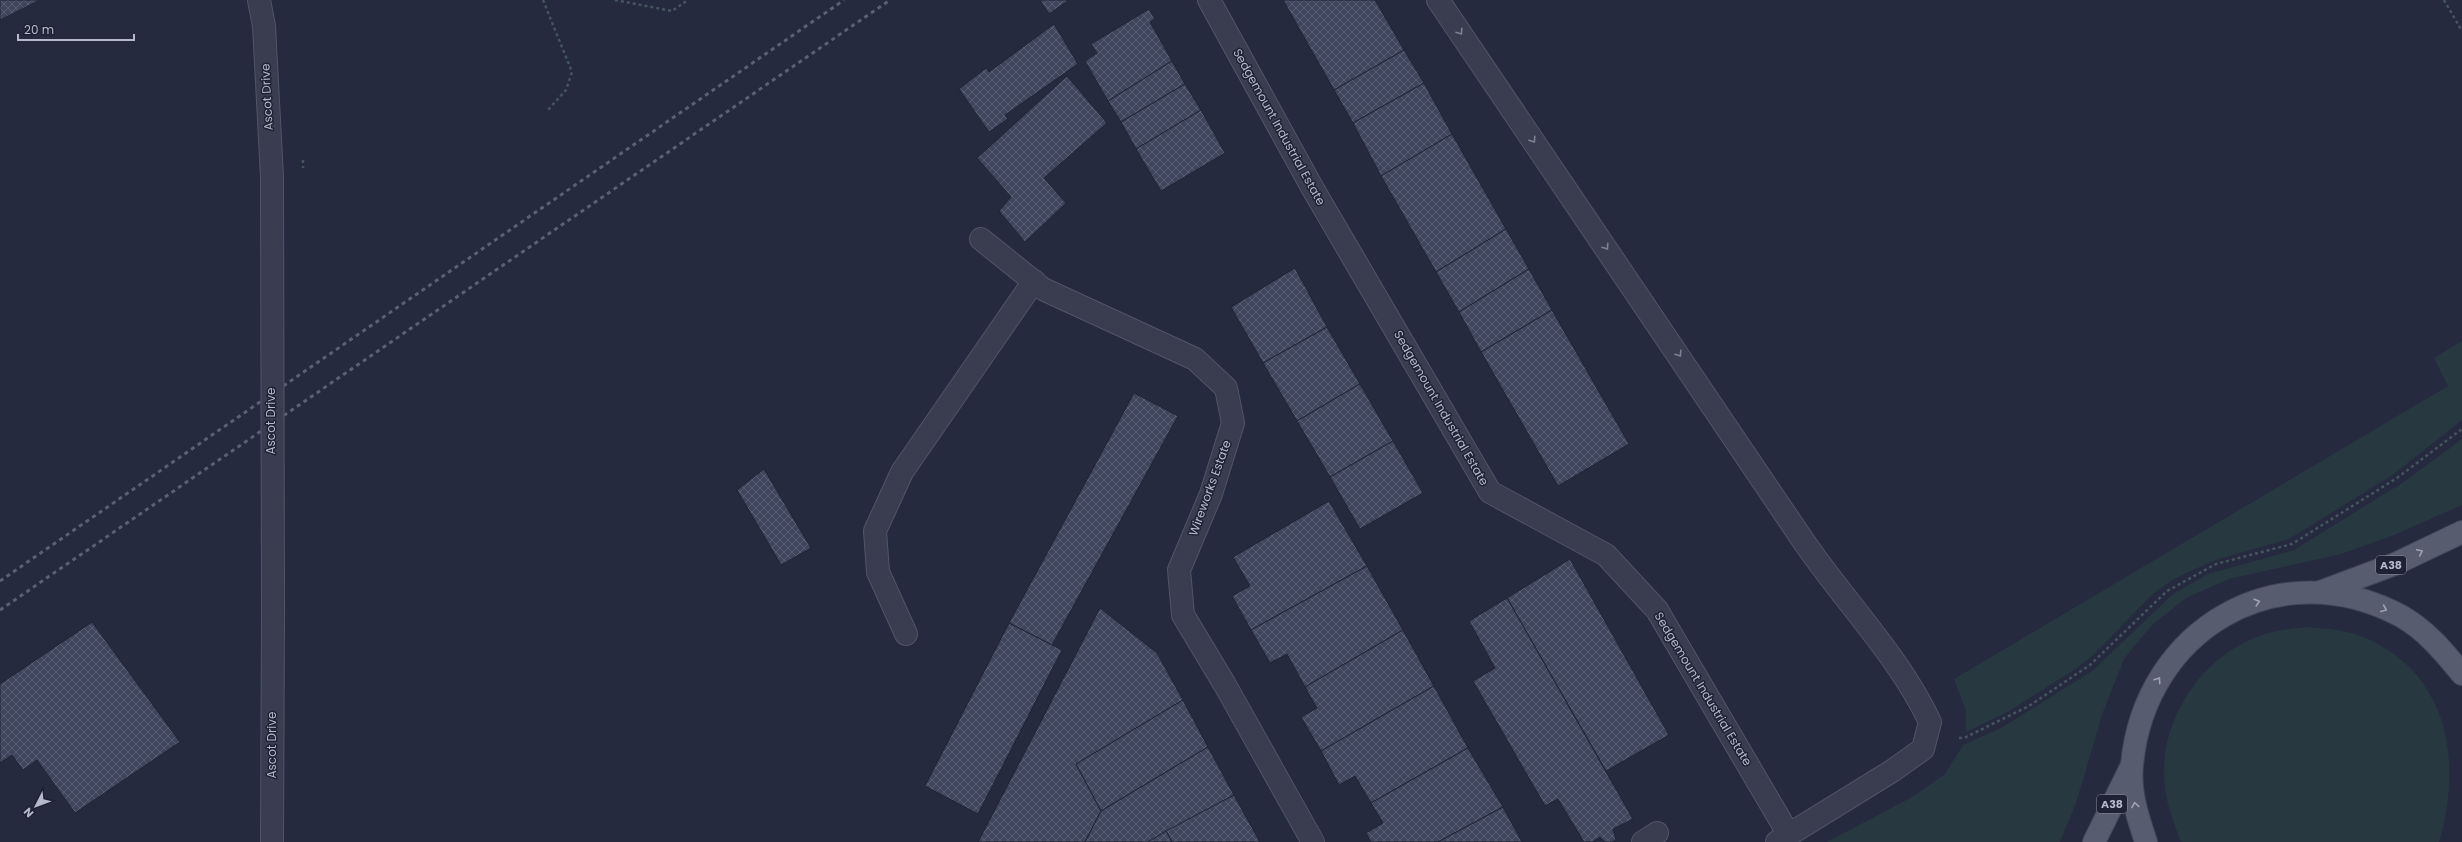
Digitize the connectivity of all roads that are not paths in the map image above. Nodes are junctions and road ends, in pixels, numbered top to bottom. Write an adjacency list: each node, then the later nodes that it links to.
1 (259, 0): 12 (street, Ascot Drive, bridge)
2 (1209, 0): 11 (street, Sedgemount Industrial Estate)
3 (1438, 0): 11 (street, one-way to 11)
4 (981, 239): 5 (street, Wireworks Estate)
5 (1034, 281): 8 (street); 13 (street, Wireworks Estate)
6 (2462, 532): 7 (main road, A38, one-way to 6)
7 (2319, 592): 9 (main road, one-way to 9); 10 (main road, one-way to 7)
8 (906, 634)
9 (2462, 674)
10 (2131, 767): 14 (main road, A38); 15 (main road, one-way to 10)
11 (1783, 838)
12 (272, 842)
13 (1313, 842)
14 (2094, 842)
15 (2146, 842)

